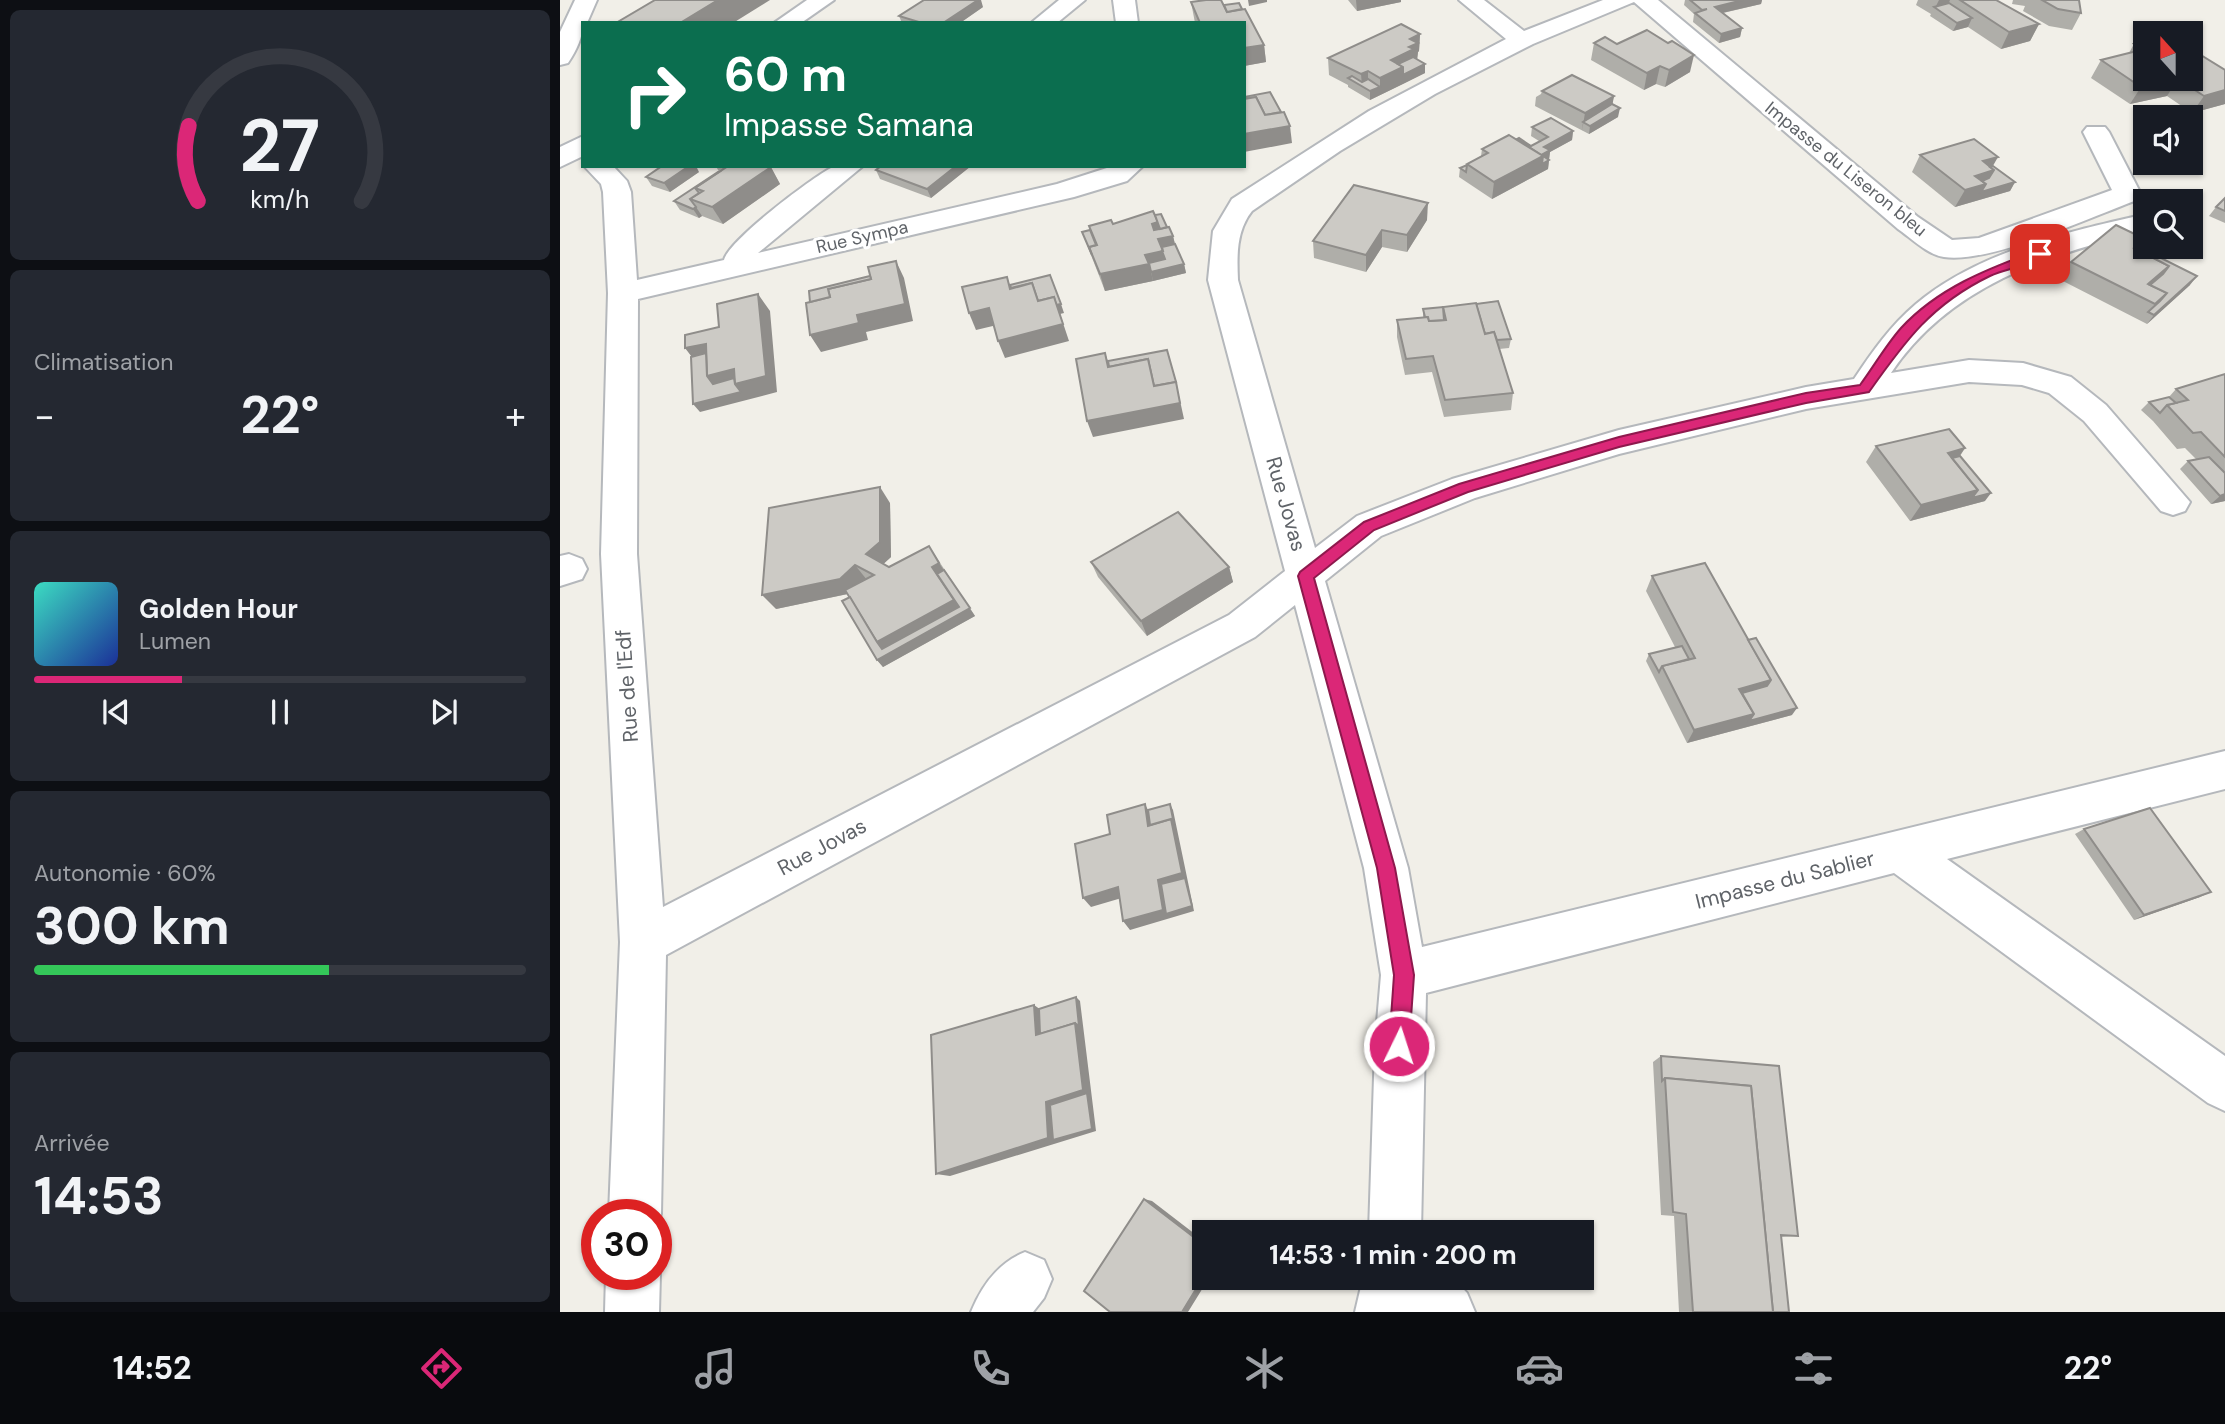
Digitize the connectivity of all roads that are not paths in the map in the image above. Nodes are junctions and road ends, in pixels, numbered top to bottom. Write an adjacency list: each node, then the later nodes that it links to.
1 (586, 0): 12 (street)
2 (823, 0): 8 (street)
3 (1074, 0): 9 (street)
4 (1124, 0): 10 (street)
5 (1470, 0): 11 (street)
6 (1624, 0): 11 (street, Rue Jovas)
7 (1644, 0): 13 (street, Impasse du Liseron bleu)
8 (788, 21)
9 (1045, 21)
10 (1127, 21)
11 (1521, 40): 22 (street, Rue Jovas)
12 (560, 58)
13 (2096, 132)
14 (596, 168): 19 (street, Rue de l'Edf)
15 (847, 168): 18 (street)
16 (1127, 168): 18 (street, Rue Sympa)
17 (2133, 225): 20 (street)
18 (738, 264): 19 (street, Rue Sympa)
19 (623, 293): 25 (street, Rue de l'Edf)
20 (1864, 389): 21 (street); 22 (street)
21 (2173, 502)
22 (1306, 576): 25 (street, Rue Jovas); 26 (street)
23 (2225, 770): 24 (street)
24 (1899, 851): 26 (street, Impasse du Sablier); 27 (street, Impasse du Sablier)
25 (643, 942): 28 (street, Rue de l'Edf)
26 (1404, 975): 29 (street)
27 (2225, 1086)
28 (635, 1199)
29 (1395, 1220)
30 (633, 1290): 33 (street)
31 (1387, 1290): 34 (street)
32 (1427, 1290): 35 (street)
33 (632, 1312)
34 (1382, 1312)
35 (1448, 1312)

